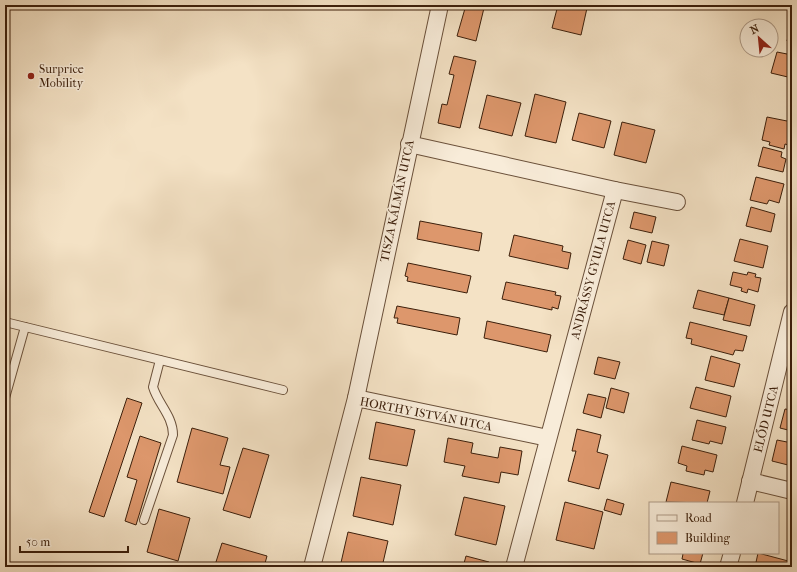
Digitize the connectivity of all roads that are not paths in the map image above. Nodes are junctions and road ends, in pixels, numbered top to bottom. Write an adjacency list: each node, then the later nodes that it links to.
1 (440, 5): 2 (street, TISZA KÁLMÁN UTCA)
2 (409, 144): 3 (street, ANDRÁSSY GYULA UTCA); 11 (street, TISZA KÁLMÁN UTCA)
3 (615, 190): 4 (street); 12 (street, ANDRÁSSY GYULA UTCA)
4 (677, 202)
5 (792, 312): 13 (street, ELŐD UTCA)
6 (5, 322): 7 (lane)
7 (25, 327): 8 (lane); 10 (lane)
8 (160, 360): 9 (lane); 16 (lane)
9 (283, 390)
10 (5, 398)
11 (356, 398): 12 (street, HORTHY ISTVÁN UTCA); 18 (street, HORTHY ISTVÁN UTCA)
12 (548, 438): 19 (street, ANDRÁSSY GYULA UTCA)
13 (750, 481): 14 (street); 15 (street, ELŐD UTCA)
14 (792, 491)
15 (745, 502)
16 (144, 520)
17 (732, 554): 20 (street)
18 (312, 567)
19 (514, 567)
20 (728, 567)

